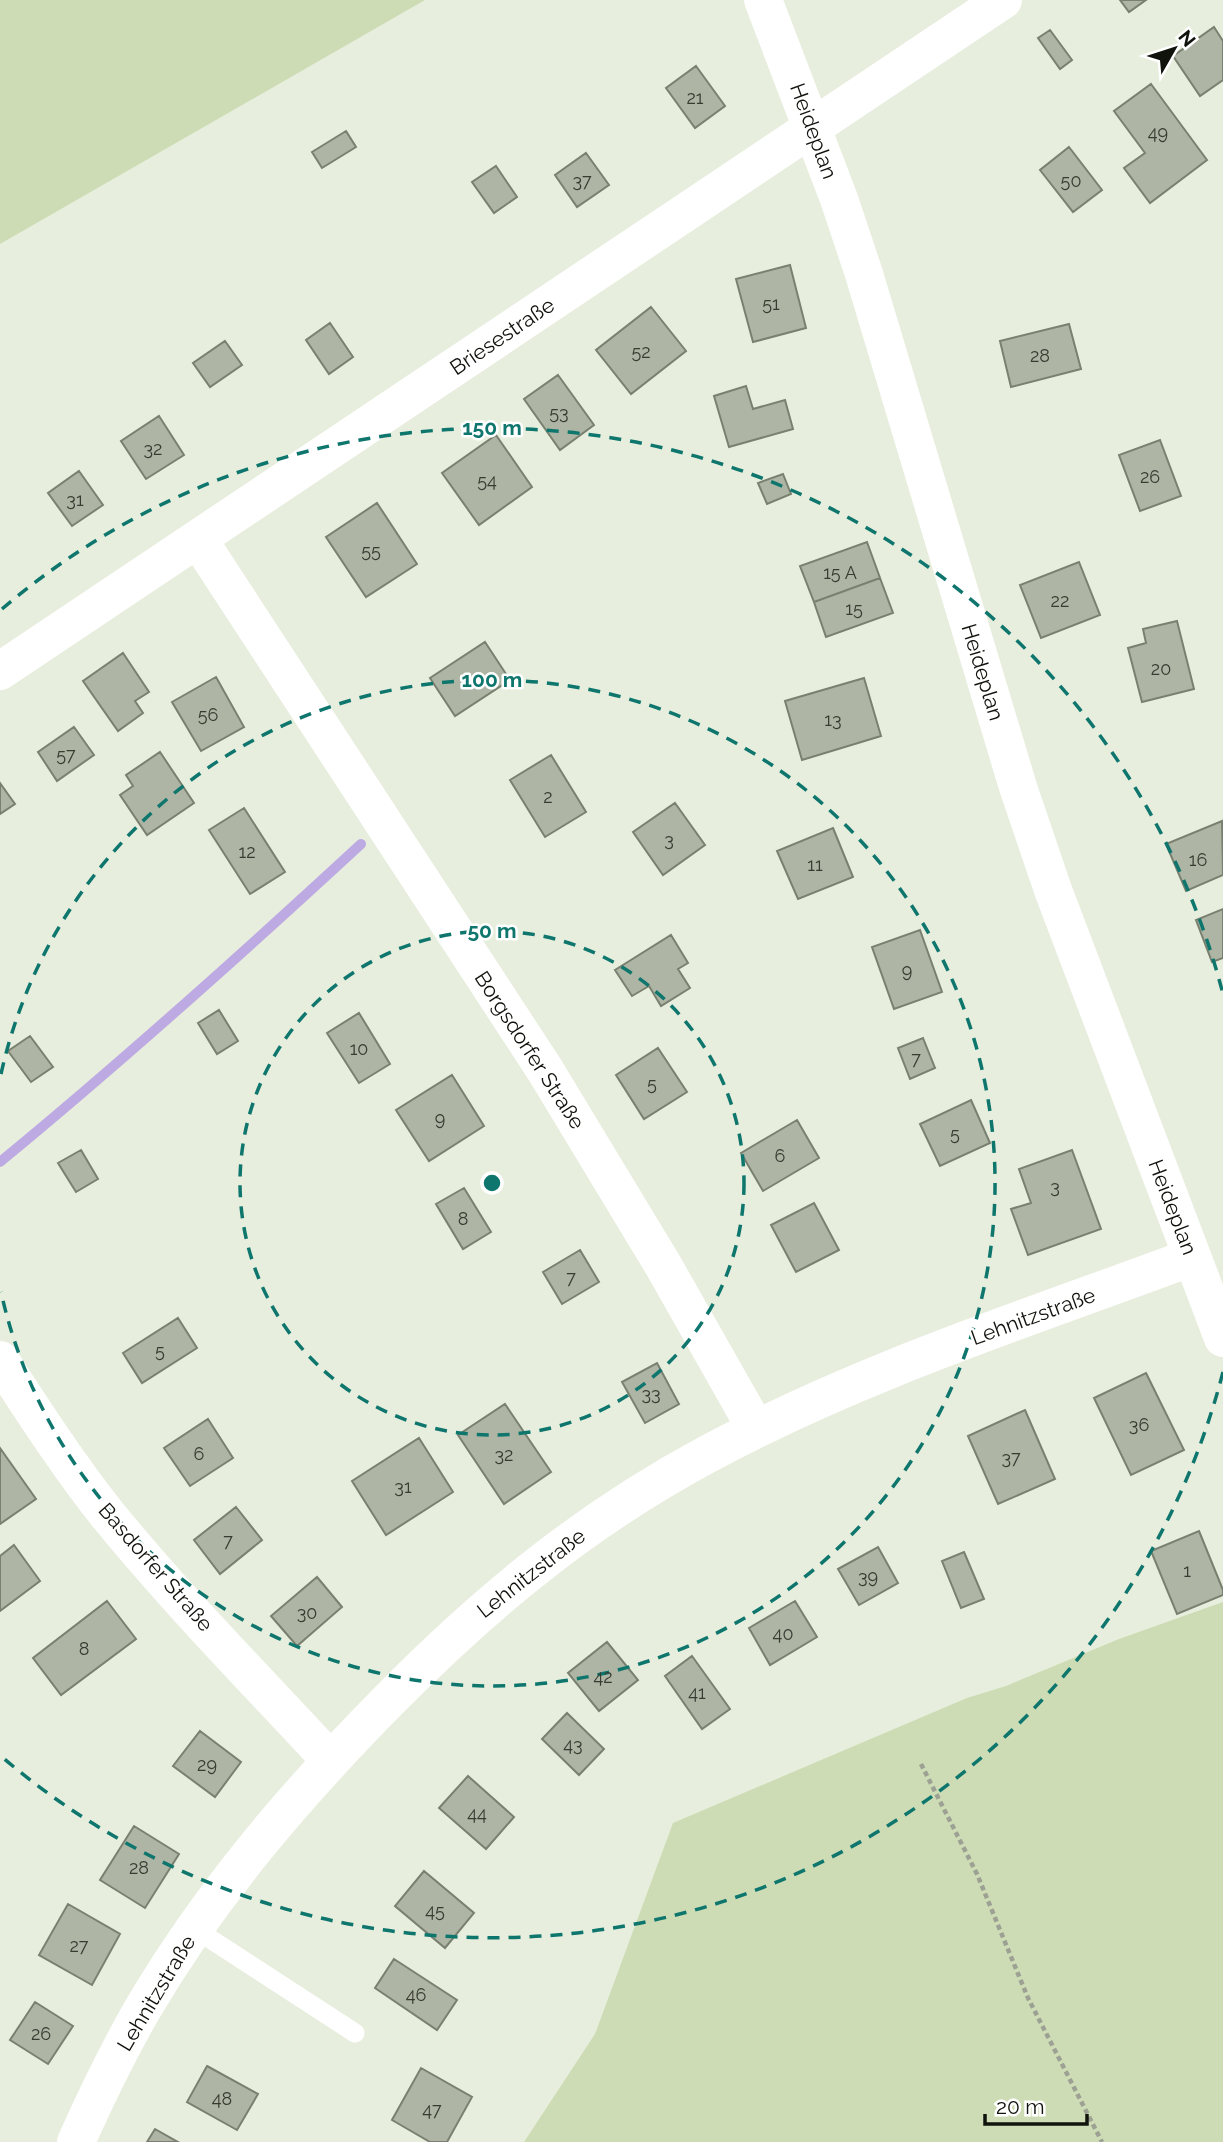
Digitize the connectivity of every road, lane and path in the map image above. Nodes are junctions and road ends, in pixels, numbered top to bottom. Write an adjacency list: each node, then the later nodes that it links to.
1 (763, 0): 3 (street, Heideplan)
2 (1003, 0): 3 (street, Briesestraße)
3 (813, 128): 4 (street, Briesestraße); 6 (street, Heideplan)
4 (198, 539): 5 (street, Briesestraße); 9 (street, Borgsdorfer Straße)
5 (0, 671)
6 (1192, 1257): 7 (street, Heideplan); 9 (street, Lehnitzstraße)
7 (1223, 1339)
8 (0, 1360): 10 (street, Basdorfer Straße)
9 (756, 1429): 10 (street, Lehnitzstraße)
10 (330, 1760): 12 (street, Lehnitzstraße)
11 (921, 1764): 15 (path)
12 (195, 1929): 13 (lane); 14 (street, Lehnitzstraße)
13 (355, 2033)
14 (76, 2142)
15 (1102, 2142)

